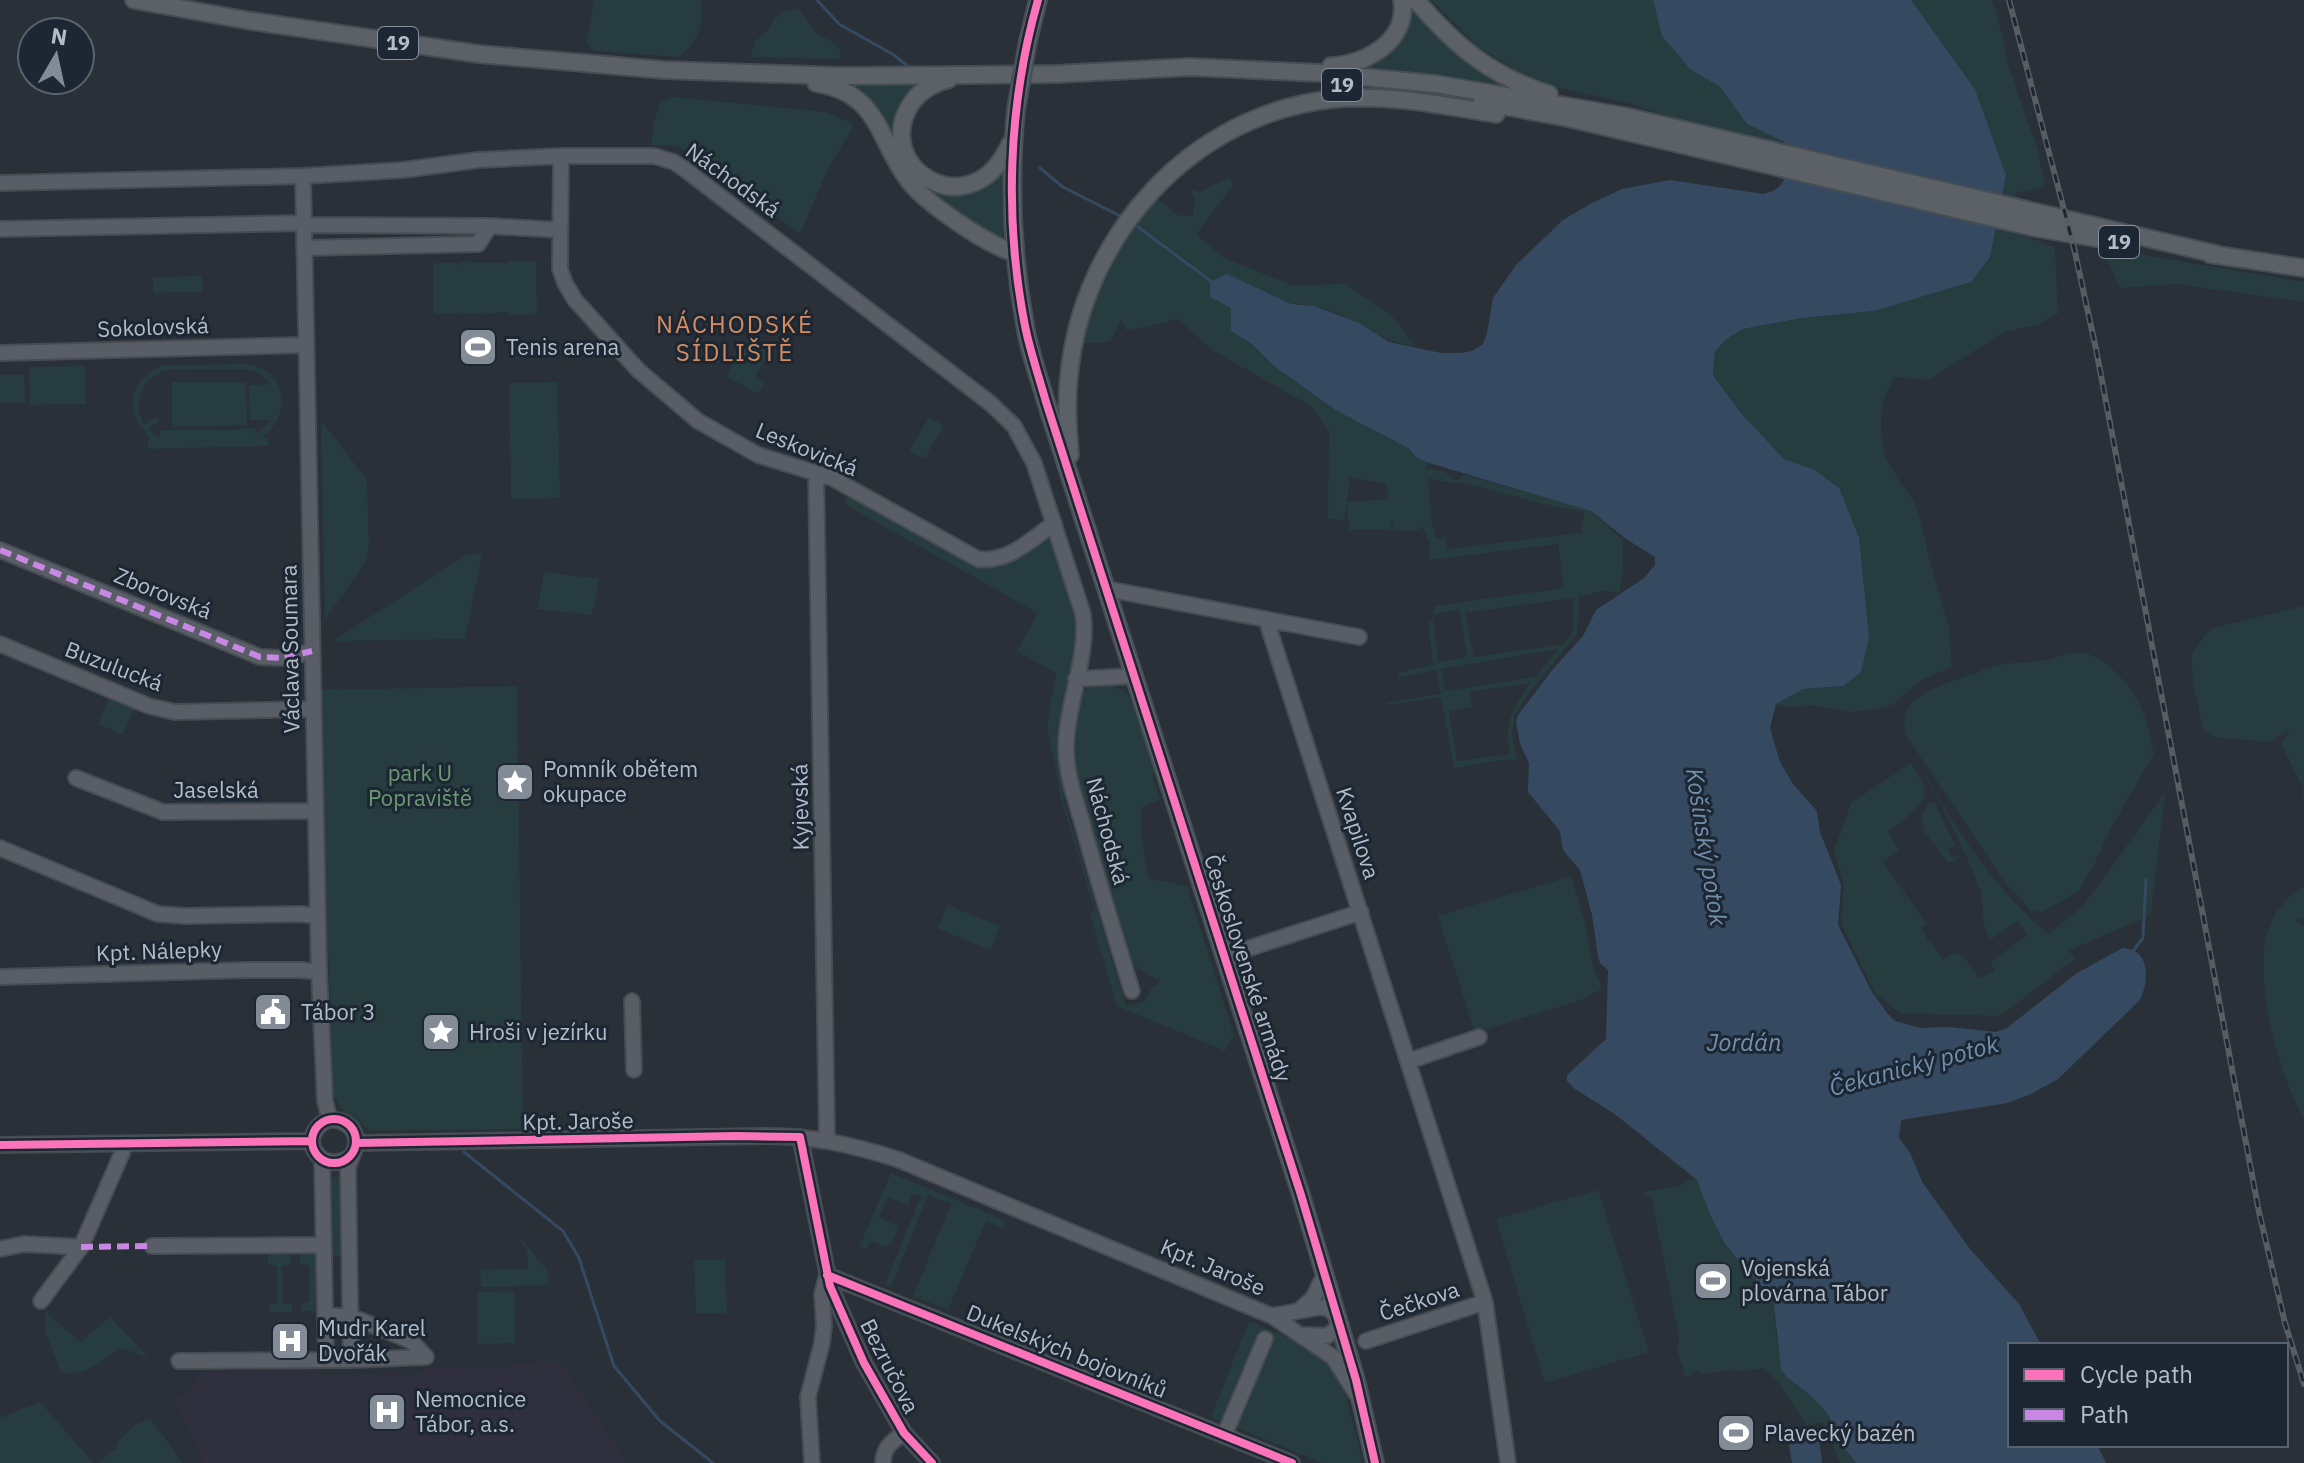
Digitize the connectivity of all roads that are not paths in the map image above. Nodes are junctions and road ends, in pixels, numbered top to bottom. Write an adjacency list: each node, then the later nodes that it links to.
1 (134, 0): 6 (main road, 19)
2 (1038, 0): 10 (main road, bridge)
3 (1402, 0): 5 (main road)
4 (1416, 0): 9 (main road)
5 (1245, 69): 7 (main road, 19); 9 (main road, 19)
6 (727, 73): 8 (main road, 19); 19 (main road)
7 (1057, 74): 8 (main road, 19); 9 (main road, 19)
8 (965, 75): 10 (main road)
9 (1624, 124): 20 (main road, 19); 24 (main road)
10 (1014, 136): 19 (main road)
11 (561, 156): 12 (street, Náchodská); 17 (street, Leskovická); 25 (street, Náchodská)
12 (303, 176): 13 (street, Náchodská); 14 (street, Václava Soumara)
13 (0, 183)
14 (304, 224): 15 (street); 16 (street); 18 (street, Václava Soumara)
15 (490, 226): 17 (street); 18 (street)
16 (0, 229)
17 (560, 230): 23 (street, Leskovická)
18 (304, 248): 21 (street, Václava Soumara)
19 (1015, 253): 24 (main road)
20 (2304, 268)
21 (306, 345): 22 (street, Sokolovská); 31 (street, Václava Soumara)
22 (0, 353)
23 (816, 473): 25 (street, Leskovická); 50 (street, Kyjevská)
24 (1074, 488): 27 (main road, Československé armády)
25 (1054, 523): 33 (street, Náchodská)
26 (0, 550): 31 (street, Zborovská)
27 (1107, 589): 28 (street); 32 (main road, Československé armády)
28 (1266, 619): 29 (street); 38 (street, Kvapilova)
29 (1359, 637)
30 (0, 644): 34 (street, Buzulucká)
31 (312, 651): 34 (street, Václava Soumara)
32 (1135, 676): 33 (street); 40 (main road, Československé armády)
33 (1076, 679): 43 (street, Náchodská)
34 (313, 709): 36 (street, Václava Soumara)
35 (76, 778): 36 (street, Jaselská)
36 (315, 811): 39 (street, Václava Soumara)
37 (0, 848): 39 (street)
38 (1361, 912): 40 (street); 46 (street, Kvapilova)
39 (318, 916): 41 (street, Václava Soumara)
40 (1225, 956): 62 (main road, Československé armády)
41 (319, 972): 42 (street, Kpt. Nálepky); 48 (street, Václava Soumara)
42 (0, 977)
43 (1132, 991)
44 (632, 1001): 47 (street)
45 (1479, 1037): 46 (street)
46 (1409, 1061): 65 (street, Kvapilova)
47 (634, 1070)
48 (330, 1120): 51 (street); 54 (street)
49 (800, 1137): 50 (street, Kpt. Jaroše); 54 (street, Kpt. Jaroše); 63 (street, Bezručova)
50 (827, 1140): 69 (street, Kpt. Jaroše)
51 (312, 1141): 52 (street); 55 (street)
52 (126, 1144): 53 (street); 58 (street)
53 (0, 1145)
54 (353, 1150): 55 (street, Kpt. Jaroše); 61 (street)
55 (322, 1159): 56 (street)
56 (324, 1245): 57 (street); 60 (street)
57 (152, 1246)
58 (81, 1247): 59 (street); 64 (street)
59 (0, 1249)
60 (324, 1261): 61 (street); 67 (street)
61 (350, 1262): 68 (street)
62 (1325, 1274): 66 (street); 70 (main road, Československé armády)
63 (827, 1275): 78 (street, Bezručova); 79 (street, Dukelských bojovníků); 80 (street)
64 (41, 1301)
65 (1485, 1302): 73 (street, Čečkova); 85 (street, Kvapilova)
66 (1294, 1314): 69 (street); 70 (street)
67 (325, 1316): 68 (street); 74 (street)
68 (350, 1316): 75 (street); 75 (street)
69 (1272, 1316): 71 (street, Kpt. Jaroše)
70 (1340, 1322): 71 (street); 77 (main road, Československé armády)
71 (1302, 1335): 77 (street, Kpt. Jaroše)
72 (1265, 1339): 79 (street)
73 (1366, 1341)
74 (326, 1360): 75 (street); 76 (street)
75 (351, 1360)
76 (179, 1361)
77 (1362, 1402): 84 (main road, Československé armády)
78 (904, 1433): 81 (street); 82 (street, Bezručova)
79 (1224, 1436): 83 (street, Dukelských bojovníků)
80 (812, 1463)
81 (883, 1463)
82 (932, 1463)
83 (1292, 1463)
84 (1375, 1463)
85 (1508, 1463)

